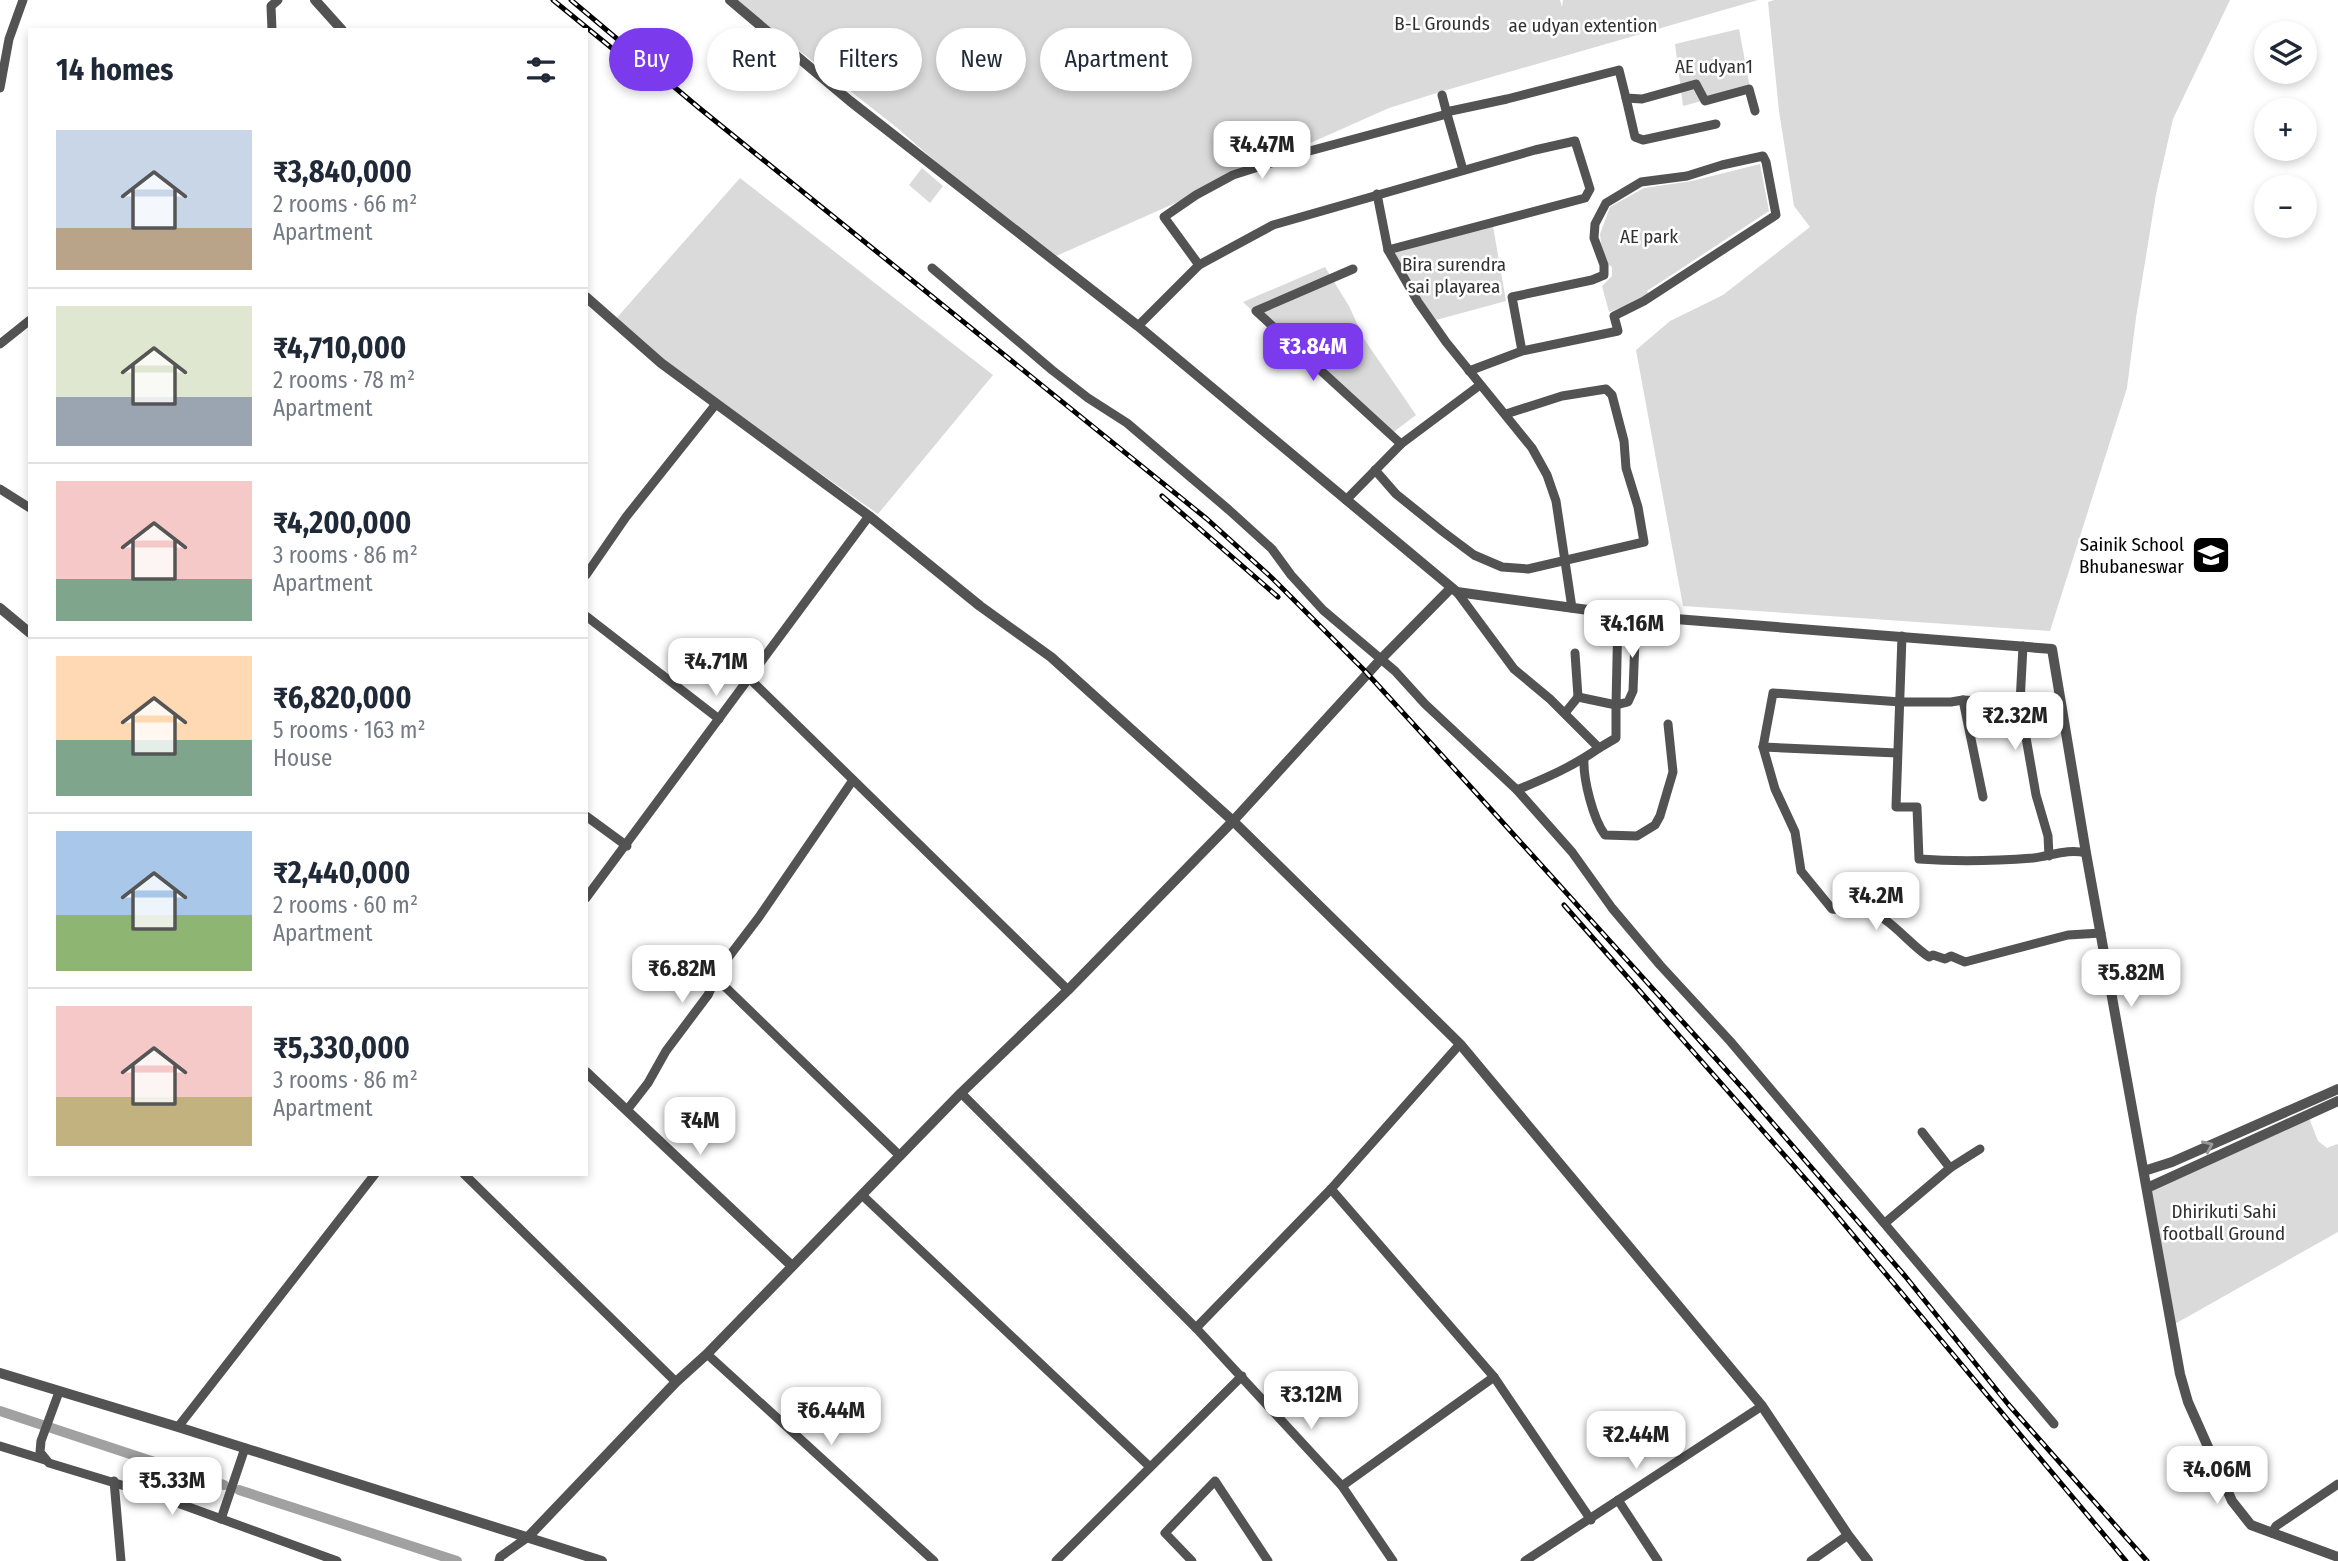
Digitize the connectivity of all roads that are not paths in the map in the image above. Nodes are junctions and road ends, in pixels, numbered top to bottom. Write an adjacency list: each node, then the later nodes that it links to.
1 (23, 0): 7 (street)
2 (278, 0): 5 (street)
3 (315, 0): 6 (street)
4 (730, 0): 21 (street)
5 (272, 28)
6 (340, 28)
7 (0, 88)
8 (1442, 95): 11 (street)
9 (1626, 99): 10 (street); 11 (street); 12 (street)
10 (1755, 111)
11 (1446, 113): 13 (street); 16 (street)
12 (1716, 124)
13 (1463, 170): 14 (street); 15 (street)
14 (1377, 194): 15 (street); 16 (street)
15 (1388, 250): 24 (street)
16 (1199, 265): 21 (street)
17 (932, 268): 46 (street)
18 (1353, 269): 28 (street)
19 (588, 299): 26 (street)
20 (28, 322): 22 (street)
21 (1138, 326): 31 (street)
22 (0, 344)
23 (1522, 351): 23 (street); 24 (street)
24 (1469, 370): 25 (street)
25 (1480, 385): 27 (street); 28 (street)
26 (716, 404): 33 (street); 35 (street)
27 (1506, 414): 34 (street); 34 (street)
28 (1401, 444): 29 (street)
29 (1375, 470): 31 (street); 34 (street)
30 (0, 489): 32 (street)
31 (1346, 500): 36 (street)
32 (28, 507)
33 (869, 516): 47 (street); 64 (street)
34 (1566, 559): 38 (street)
35 (588, 572)
36 (1454, 590): 38 (street); 46 (street); 53 (street)
37 (0, 608): 41 (street)
38 (1572, 608): 39 (street)
39 (1618, 614): 42 (street); 52 (street)
40 (588, 618): 54 (street)
41 (28, 632)
42 (1902, 636): 44 (street); 50 (street)
43 (1635, 640): 52 (street)
44 (2023, 646): 51 (street); 66 (street)
45 (1575, 653): 48 (street)
46 (1381, 659): 61 (street); 64 (street)
47 (749, 678): 54 (street); 60 (street)
48 (1578, 697): 52 (street); 53 (street)
49 (1962, 700): 50 (street); 51 (street); 62 (street)
50 (1901, 702): 56 (street); 58 (street)
51 (2020, 703): 67 (street)
52 (1616, 705): 57 (street)
53 (1565, 713): 57 (street)
54 (719, 719): 65 (street)
55 (1668, 723): 59 (street)
56 (1763, 747): 58 (street); 69 (street)
57 (1599, 748): 59 (street)
58 (1897, 753): 67 (street)
59 (1584, 759): 61 (street)
60 (853, 780): 70 (street); 71 (street)
61 (1517, 790): 88 (street)
62 (1983, 797)
63 (588, 817): 65 (street)
64 (1233, 821): 71 (street); 72 (street)
65 (627, 846): 68 (street)
66 (2086, 853): 67 (street); 69 (street)
67 (2049, 856)
68 (588, 895)
69 (2101, 933): 82 (street)
70 (716, 978): 77 (street); 80 (street)
71 (1068, 990): 75 (street)
72 (1460, 1044): 86 (street); 97 (street)
73 (588, 1074): 77 (street)
74 (2338, 1088): 82 (street, one-way to 74)
75 (961, 1093): 80 (street); 90 (street)
76 (2338, 1101): 85 (street)
77 (627, 1110): 89 (street)
78 (1922, 1132): 81 (street)
79 (1980, 1149): 81 (street)
80 (900, 1156): 87 (street)
81 (1950, 1168): 88 (street)
82 (2144, 1171): 85 (street)
83 (373, 1176): 99 (street)
84 (466, 1176): 95 (street)
85 (2147, 1188): 110 (street)
86 (1331, 1189): 90 (street); 94 (street)
87 (862, 1195): 89 (street); 103 (street)
88 (1885, 1223): 98 (street)
89 (792, 1266): 91 (street)
90 (1196, 1328): 93 (street)
91 (707, 1354): 95 (street); 118 (street)
92 (0, 1373): 96 (street)
93 (1242, 1376): 103 (street); 106 (street)
94 (1494, 1377): 106 (street); 109 (street)
95 (676, 1382): 112 (street)
96 (59, 1392): 99 (street); 102 (street)
97 (1762, 1406): 107 (street); 111 (street)
98 (2054, 1424)
99 (178, 1427): 101 (street)
100 (0, 1446): 102 (street)
101 (245, 1448): 108 (street); 112 (street)
102 (46, 1460): 104 (street)
103 (1150, 1467): 119 (street)
104 (114, 1482): 108 (street); 115 (street)
105 (2338, 1484): 110 (street)
106 (1342, 1486): 122 (street)
107 (1618, 1500): 109 (street); 124 (street)
108 (221, 1519): 116 (street)
109 (1591, 1520): 123 (street)
110 (2272, 1533): 113 (street)
111 (1848, 1535): 125 (street); 126 (street)
112 (528, 1536): 114 (street); 117 (street)
113 (2338, 1557)
114 (499, 1559)
115 (121, 1561)
116 (337, 1561)
117 (602, 1561)
118 (934, 1561)
119 (1056, 1561)
120 (1192, 1561): 121 (street)
121 (1268, 1561)
122 (1393, 1561)
123 (1525, 1561)
124 (1657, 1561)
125 (1811, 1561)
126 (1868, 1561)

